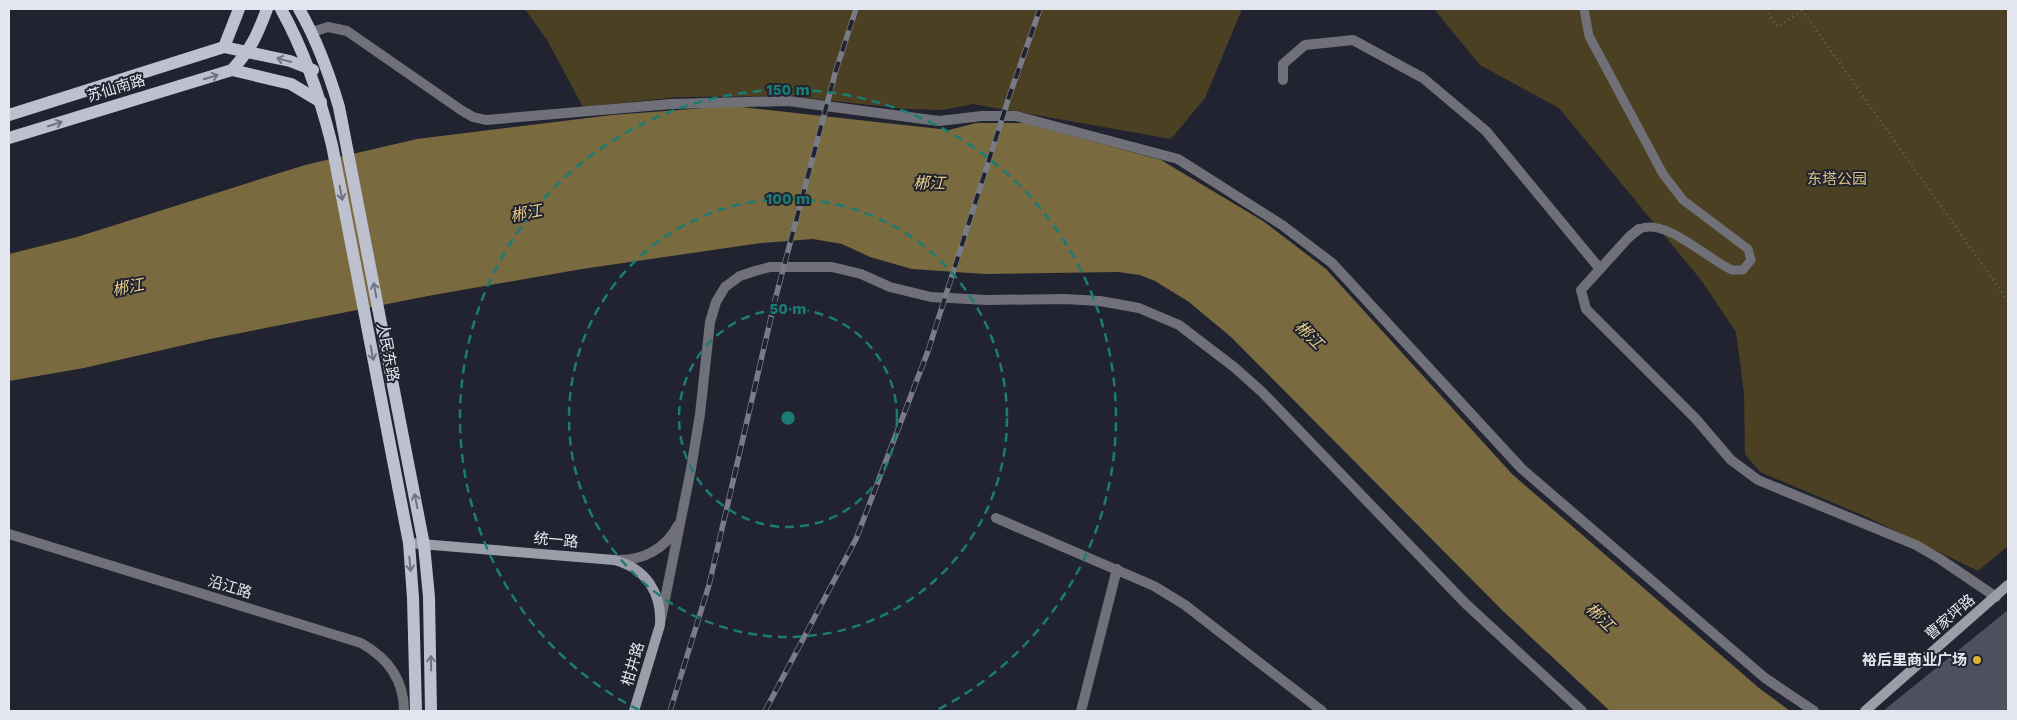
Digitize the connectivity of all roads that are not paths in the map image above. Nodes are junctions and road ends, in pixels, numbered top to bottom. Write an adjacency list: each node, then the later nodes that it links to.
1 (239, 9): 7 (main road)
2 (267, 9): 8 (main road, 苏仙南路)
3 (281, 9): 9 (main road, 人民东路)
4 (299, 9): 6 (main road, 人民东路)
5 (1584, 9): 16 (lane)
6 (312, 32): 11 (main road, 人民东路); 35 (street)
7 (224, 48): 8 (main road, 苏仙南路); 14 (main road, 苏仙南路)
8 (249, 52): 9 (main road, 苏仙南路, one-way to 8); 10 (main road, 苏仙南路)
9 (309, 69): 11 (main road, 苏仙南路); 13 (main road, 人民东路)
10 (232, 70): 13 (main road); 15 (main road, 苏仙南路, one-way to 10)
11 (330, 76): 22 (main road, 人民东路, one-way to 11)
12 (1283, 80): 17 (street)
13 (320, 102): 21 (main road, 人民东路, one-way to 21)
14 (9, 115)
15 (9, 138)
16 (1639, 229): 17 (street)
17 (1600, 269): 26 (street)
18 (684, 510): 23 (street); 27 (street); 34 (street)
19 (996, 518): 24 (street)
20 (9, 534): 28 (street, 沿江路)
21 (409, 543): 22 (street, 统一路); 29 (main road, 人民东路, one-way to 29)
22 (424, 545): 23 (street, 统一路); 30 (main road, 人民东路, one-way to 22)
23 (614, 560): 27 (street, 统一路)
24 (1117, 569): 32 (street); 33 (street)
25 (2008, 585): 26 (street, 曹家坪路)
26 (1996, 597): 36 (street, 曹家坪路)
27 (660, 625): 31 (street, 柑井路)
28 (404, 711)
29 (416, 711)
30 (431, 711)
31 (634, 711)
32 (1080, 711)
33 (1322, 711)
34 (1582, 711)
35 (1814, 711)
36 (1865, 711)

